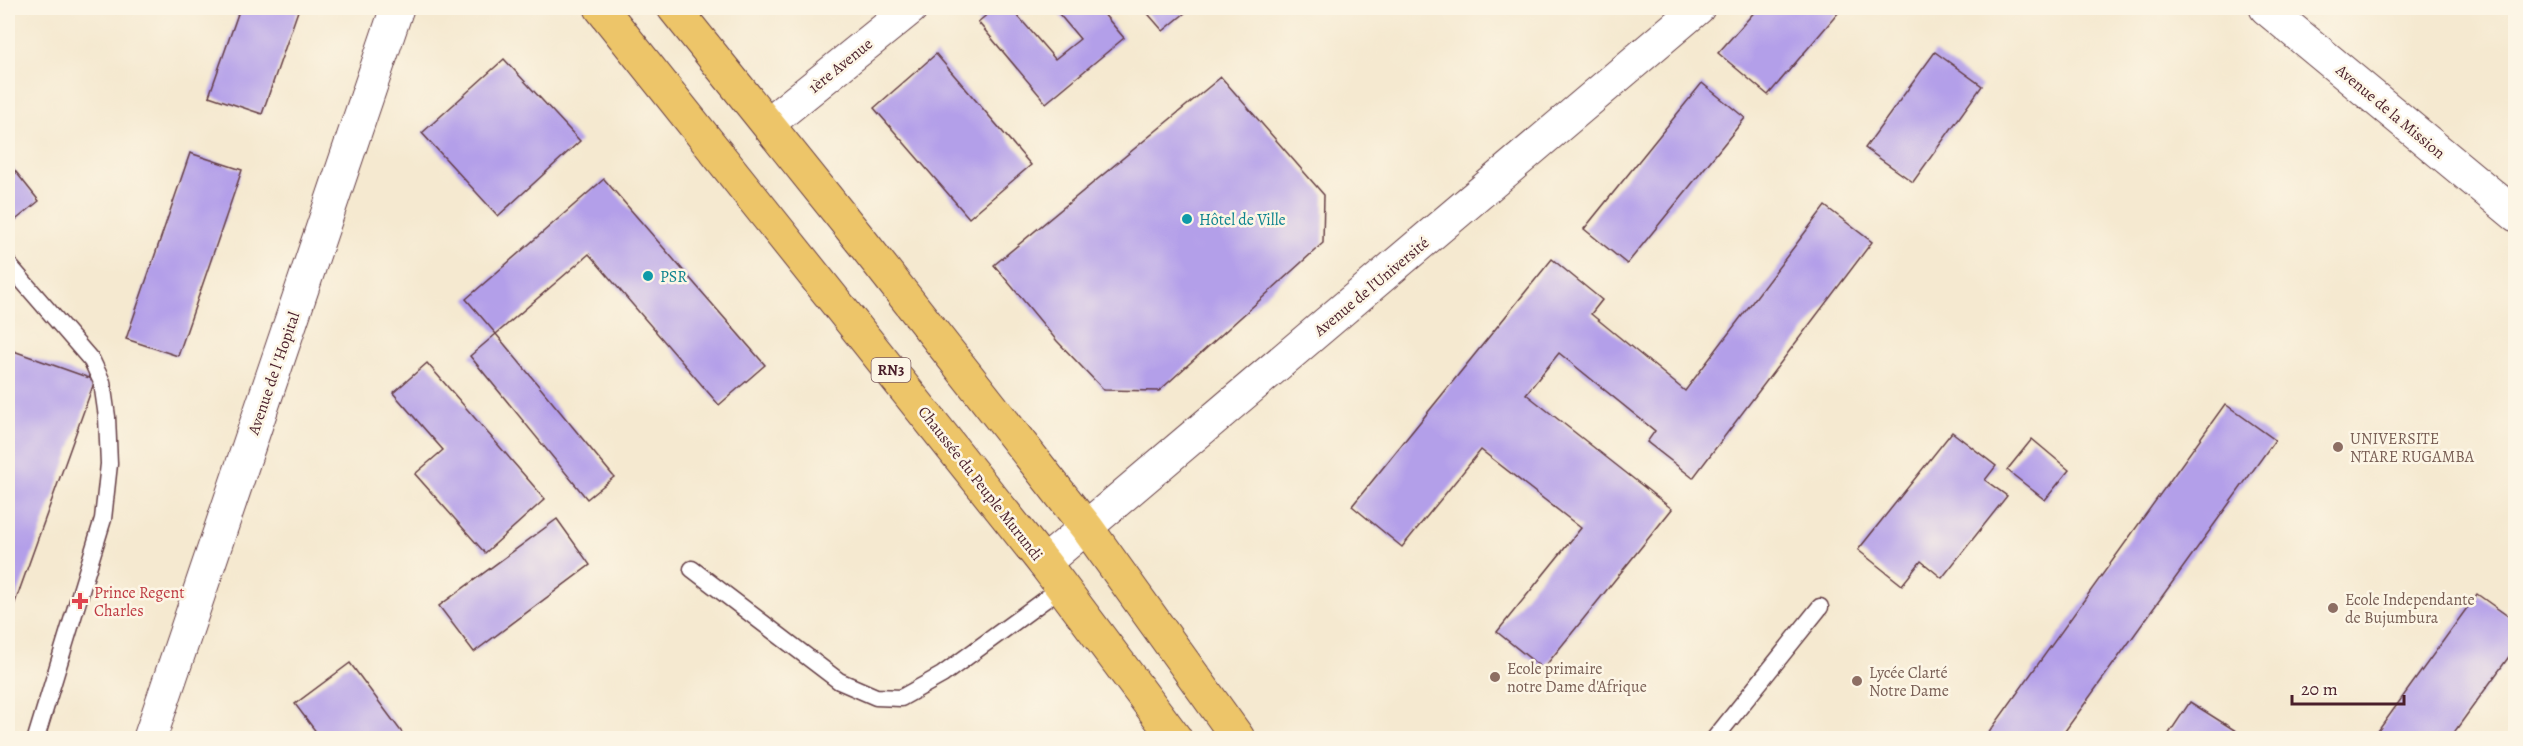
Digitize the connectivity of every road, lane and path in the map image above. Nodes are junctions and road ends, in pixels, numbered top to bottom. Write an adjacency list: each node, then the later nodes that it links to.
1 (397, 8): 15 (street, Avenue de l 'Hopital)
2 (601, 8): 12 (highway, Chaussée du Peuple Murundi / RN3)
3 (674, 8): 7 (highway)
4 (911, 8): 7 (street, 1ère Avenue)
5 (1698, 8): 10 (street, Avenue de l'Université)
6 (2266, 8): 8 (street, Avenue de la Mission)
7 (769, 123): 10 (highway)
8 (2516, 215)
9 (8, 264): 14 (lane)
10 (1087, 528): 12 (street, Avenue de l'Université); 17 (highway)
11 (692, 569): 12 (lane)
12 (1053, 575): 16 (highway, Chaussée du Peuple Murundi / RN3)
13 (1820, 607): 18 (lane)
14 (36, 738)
15 (150, 738)
16 (1175, 738)
17 (1239, 738)
18 (1715, 738)

